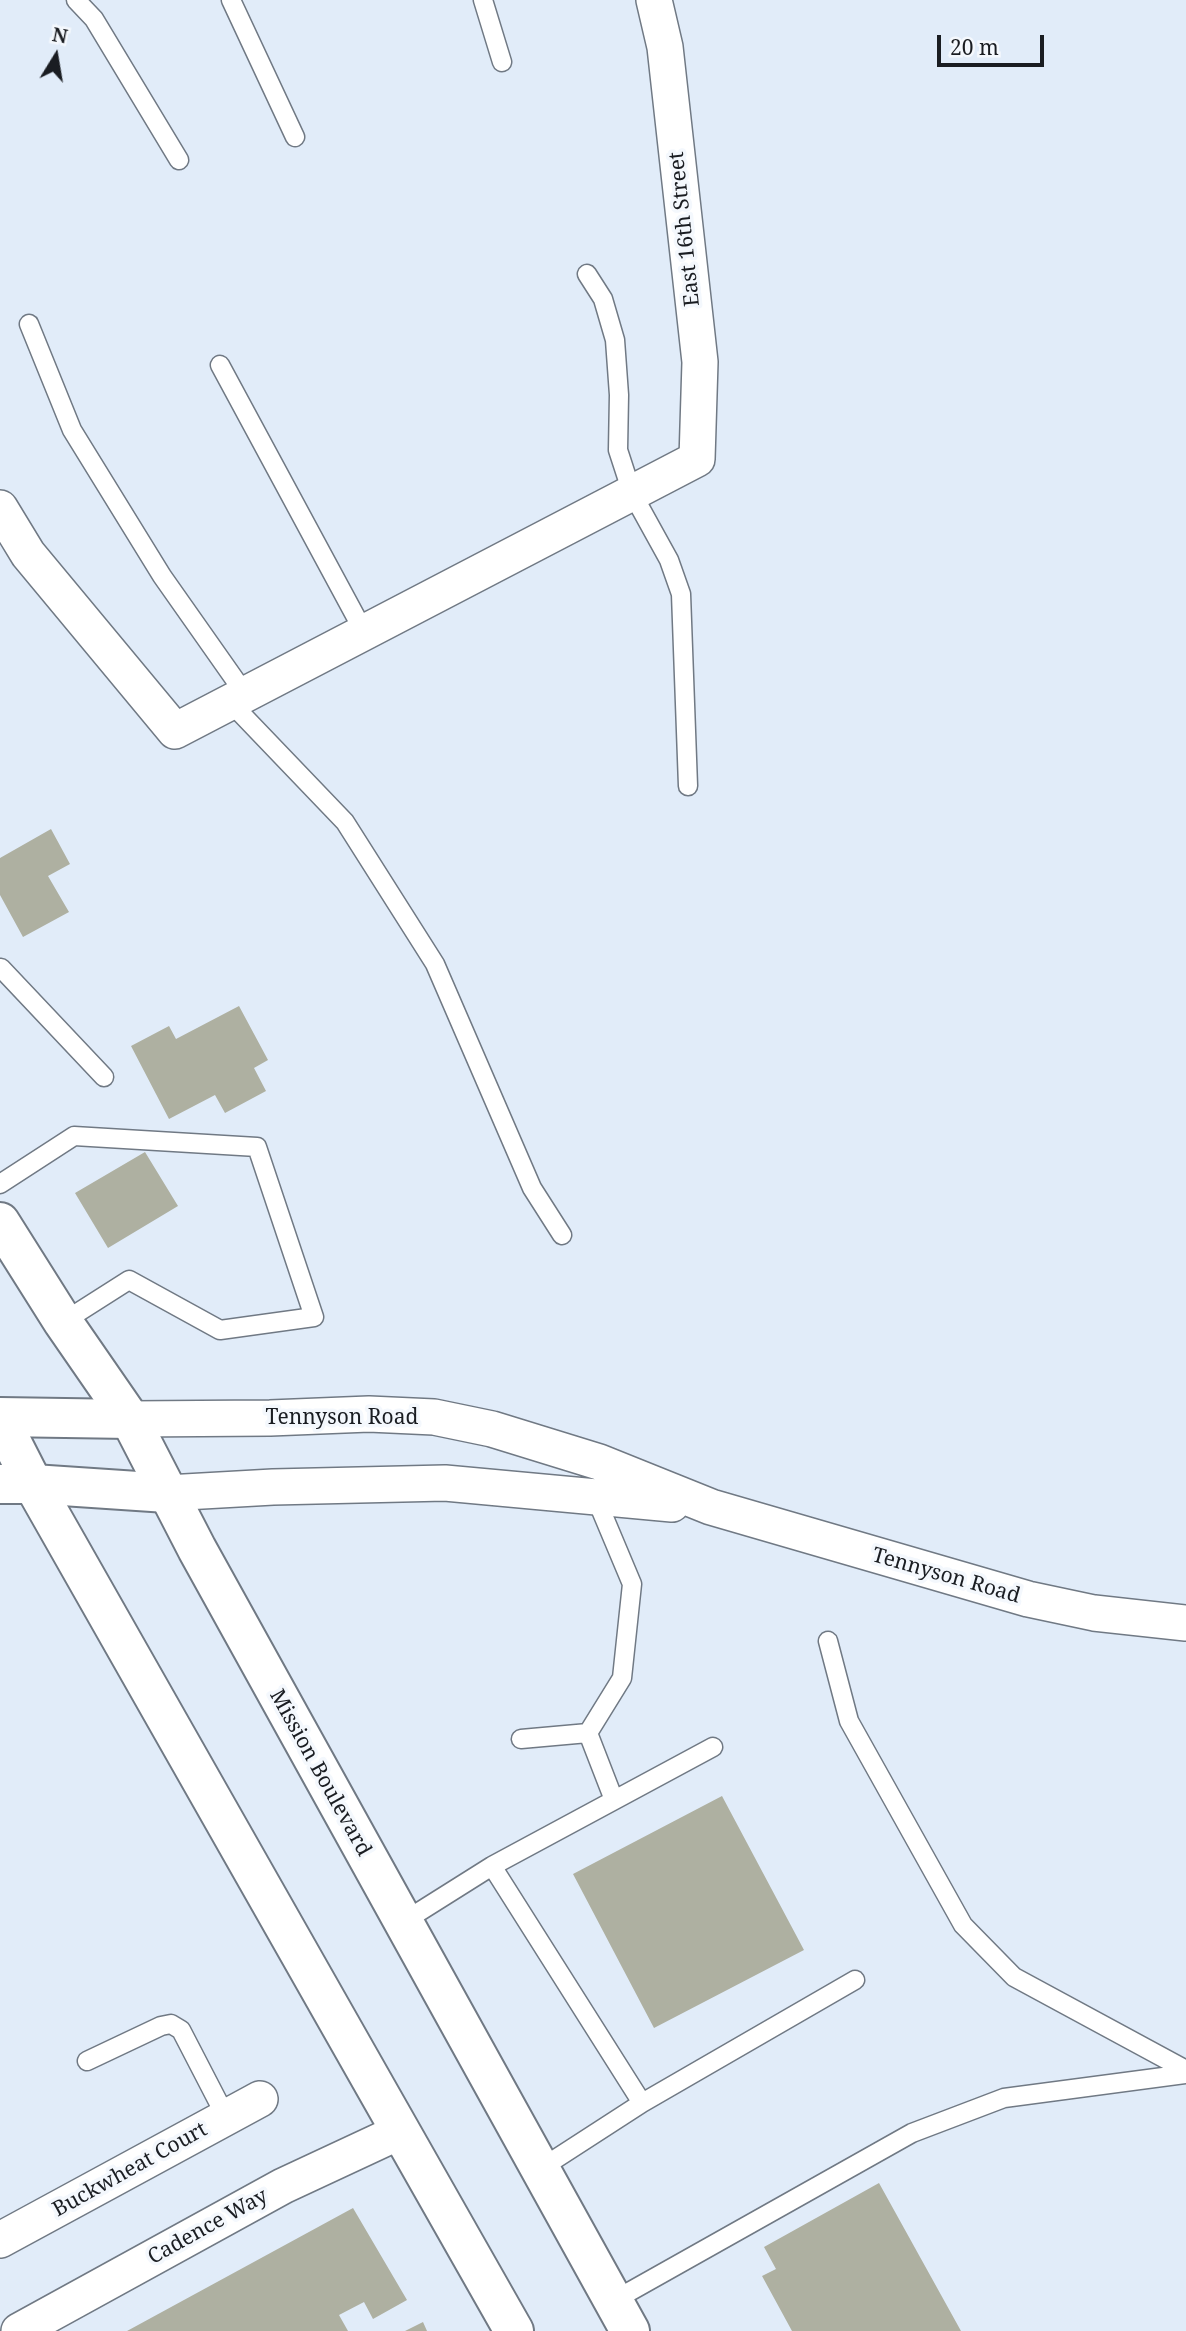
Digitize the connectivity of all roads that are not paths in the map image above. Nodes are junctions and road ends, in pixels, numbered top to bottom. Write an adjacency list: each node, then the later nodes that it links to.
1 (76, 0): 7 (lane)
2 (231, 0): 6 (lane)
3 (483, 0): 5 (lane)
4 (654, 0): 11 (street, East 16th Street)
5 (502, 62)
6 (295, 137)
7 (179, 159)
8 (587, 274): 11 (lane)
9 (29, 324): 14 (lane)
10 (220, 365): 13 (lane)
11 (632, 493): 13 (street); 15 (lane)
12 (0, 508): 14 (street)
13 (364, 632): 14 (street)
14 (238, 698): 20 (lane)
15 (688, 786)
16 (1, 968): 17 (lane)
17 (104, 1077)
18 (0, 1184): 21 (lane)
19 (0, 1222): 21 (main road, Mission Boulevard)
20 (562, 1234)
21 (63, 1322): 23 (main road, Mission Boulevard)
22 (0, 1418): 23 (main road, Tennyson Road); 24 (main road)
23 (130, 1419): 25 (main road, Mission Boulevard); 27 (street, Tennyson Road)
24 (16, 1484): 25 (main road, Tennyson Road); 42 (main road)
25 (167, 1493): 26 (street, Tennyson Road); 35 (main road, Mission Boulevard)
26 (595, 1496): 27 (street, Tennyson Road); 30 (lane)
27 (711, 1507): 28 (street, Tennyson Road)
28 (1186, 1622)
29 (828, 1641): 38 (lane)
30 (587, 1733): 31 (lane); 33 (lane)
31 (521, 1739)
32 (713, 1747): 33 (lane)
33 (614, 1800): 34 (lane)
34 (492, 1866): 35 (lane); 40 (lane)
35 (403, 1922): 43 (main road, Mission Boulevard)
36 (855, 1980): 40 (lane)
37 (88, 2062): 41 (lane)
38 (1186, 2072): 45 (lane)
39 (260, 2099): 41 (street, Buckwheat Court)
40 (642, 2103): 43 (lane)
41 (226, 2117): 44 (street, Buckwheat Court)
42 (401, 2132): 46 (street, Cadence Way); 47 (main road)
43 (540, 2169): 45 (main road, Mission Boulevard)
44 (0, 2240)
45 (622, 2316)
46 (19, 2331)
47 (514, 2331)

